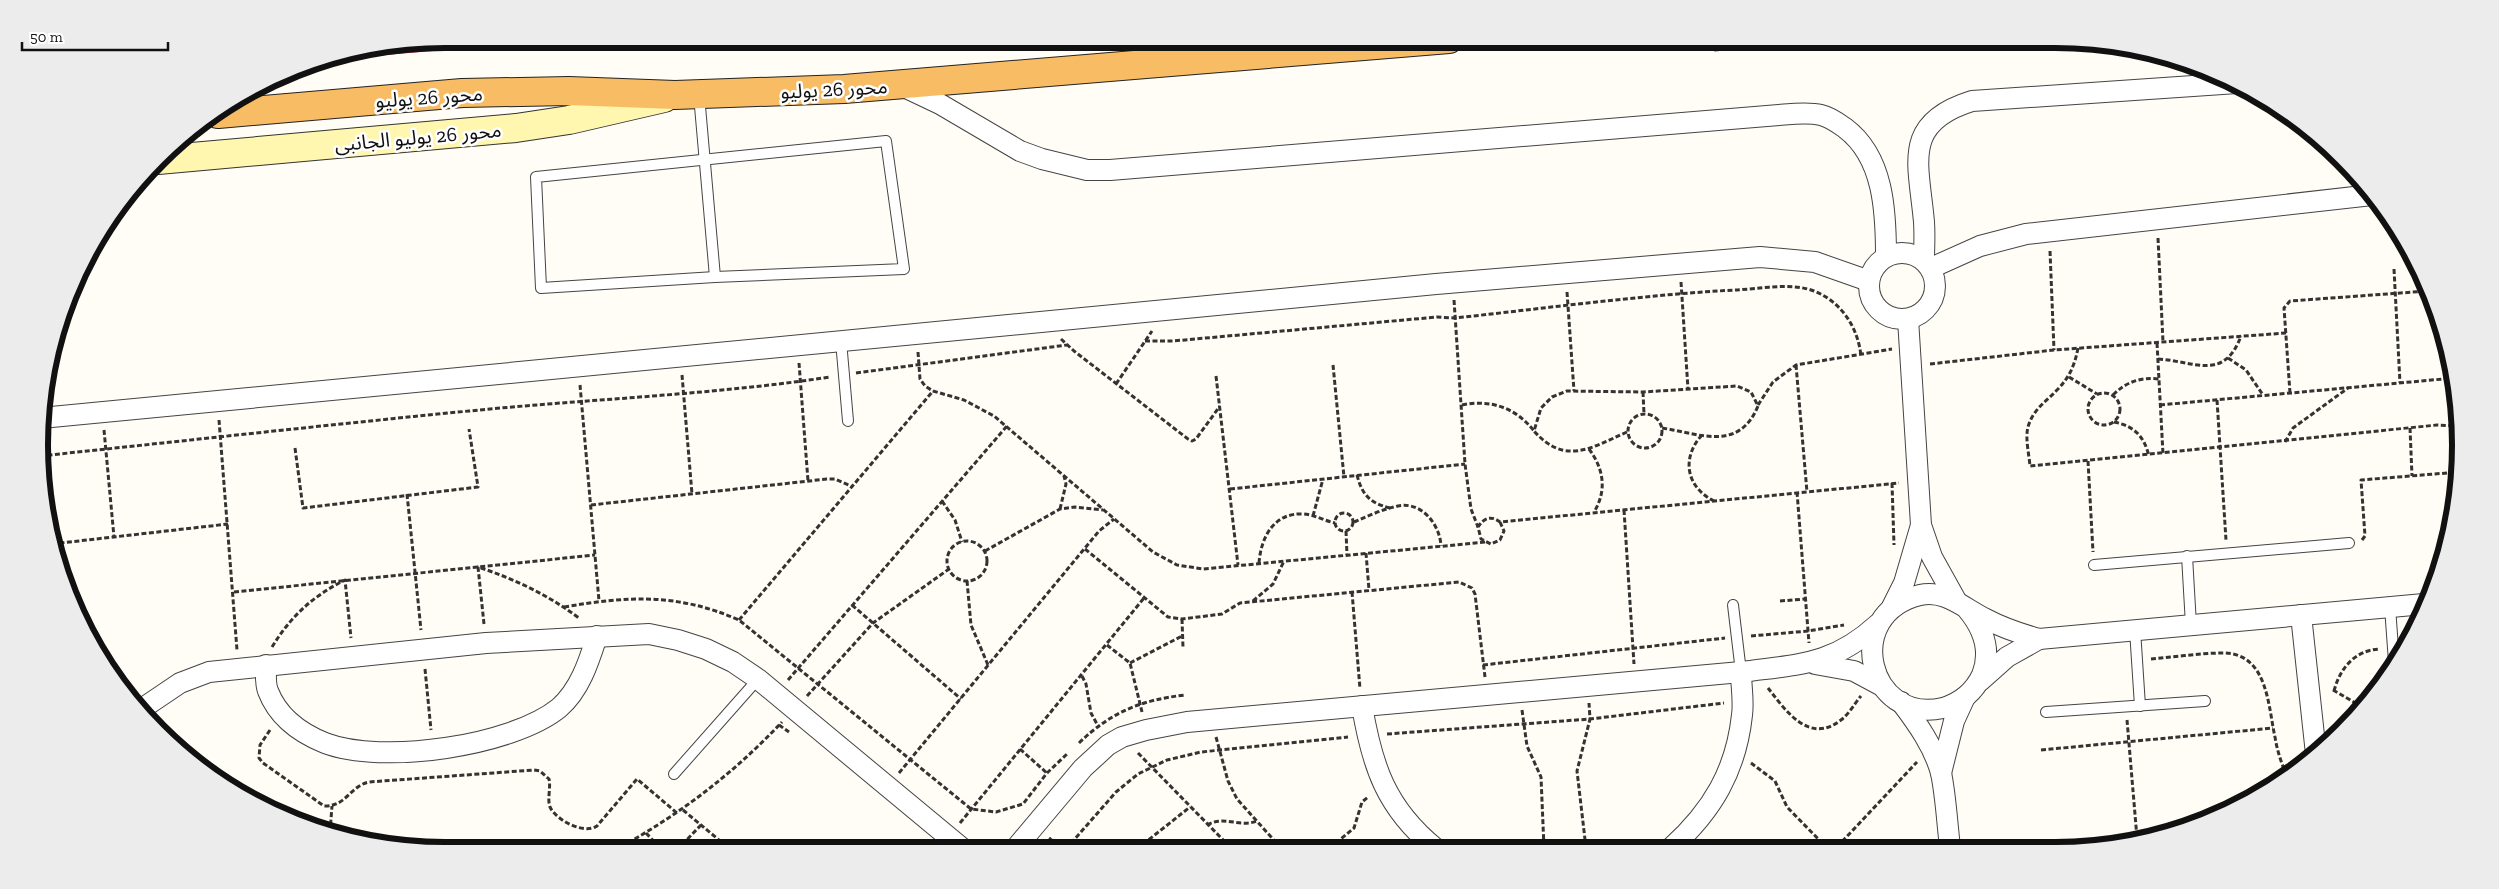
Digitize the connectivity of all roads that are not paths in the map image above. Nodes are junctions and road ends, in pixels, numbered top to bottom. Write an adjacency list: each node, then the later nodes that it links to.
1 (1342, 48): 3 (highway, محور 26 يوليو)
2 (2219, 83): 10 (street)
3 (900, 85): 4 (highway, محور 26 يوليو); 9 (street)
4 (687, 95): 5 (highway, محور 26 يوليو); 6 (main road, محور 26 يوليو الجانبى); 7 (lane)
5 (225, 113)
6 (169, 159)
7 (704, 160): 11 (lane); 11 (lane); 11 (lane)
8 (2363, 196): 10 (street)
9 (1886, 256): 10 (street); 12 (street)
10 (1928, 264): 13 (street)
11 (715, 277)
12 (1869, 281): 13 (street); 14 (street)
13 (1908, 319): 17 (street)
14 (841, 341): 15 (street); 16 (lane)
15 (48, 417)
16 (848, 422)
17 (1922, 525): 22 (street); 24 (street)
18 (2349, 542): 19 (lane)
19 (2186, 556): 20 (lane); 28 (lane)
20 (2094, 565)
21 (1733, 605): 35 (lane)
22 (1962, 605): 24 (street); 31 (street); 37 (street)
23 (2417, 605): 25 (street)
24 (1892, 607): 27 (street)
25 (2390, 607): 26 (street); 32 (lane)
26 (2301, 615): 28 (street); 46 (street)
27 (1878, 624): 33 (street); 38 (street)
28 (2191, 625): 29 (street)
29 (2135, 630): 31 (street); 44 (lane)
30 (598, 636): 34 (street); 34 (street); 36 (street)
31 (2039, 639): 37 (street)
32 (2393, 651)
33 (1811, 663): 35 (street); 38 (street)
34 (266, 665): 42 (street)
35 (1747, 671): 43 (street); 52 (street)
36 (758, 678): 48 (lane); 49 (street)
37 (1978, 682): 39 (street)
38 (1878, 683): 41 (street)
39 (1965, 697): 41 (street); 47 (street)
40 (2205, 701): 44 (lane)
41 (1901, 702): 47 (street)
42 (146, 706)
43 (1362, 706): 50 (street); 51 (street)
44 (2140, 706): 45 (lane)
45 (2046, 712)
46 (2315, 744)
47 (1940, 773): 53 (street)
48 (674, 774)
49 (954, 842)
50 (1020, 842)
51 (1429, 842)
52 (1678, 842)
53 (1949, 842)

